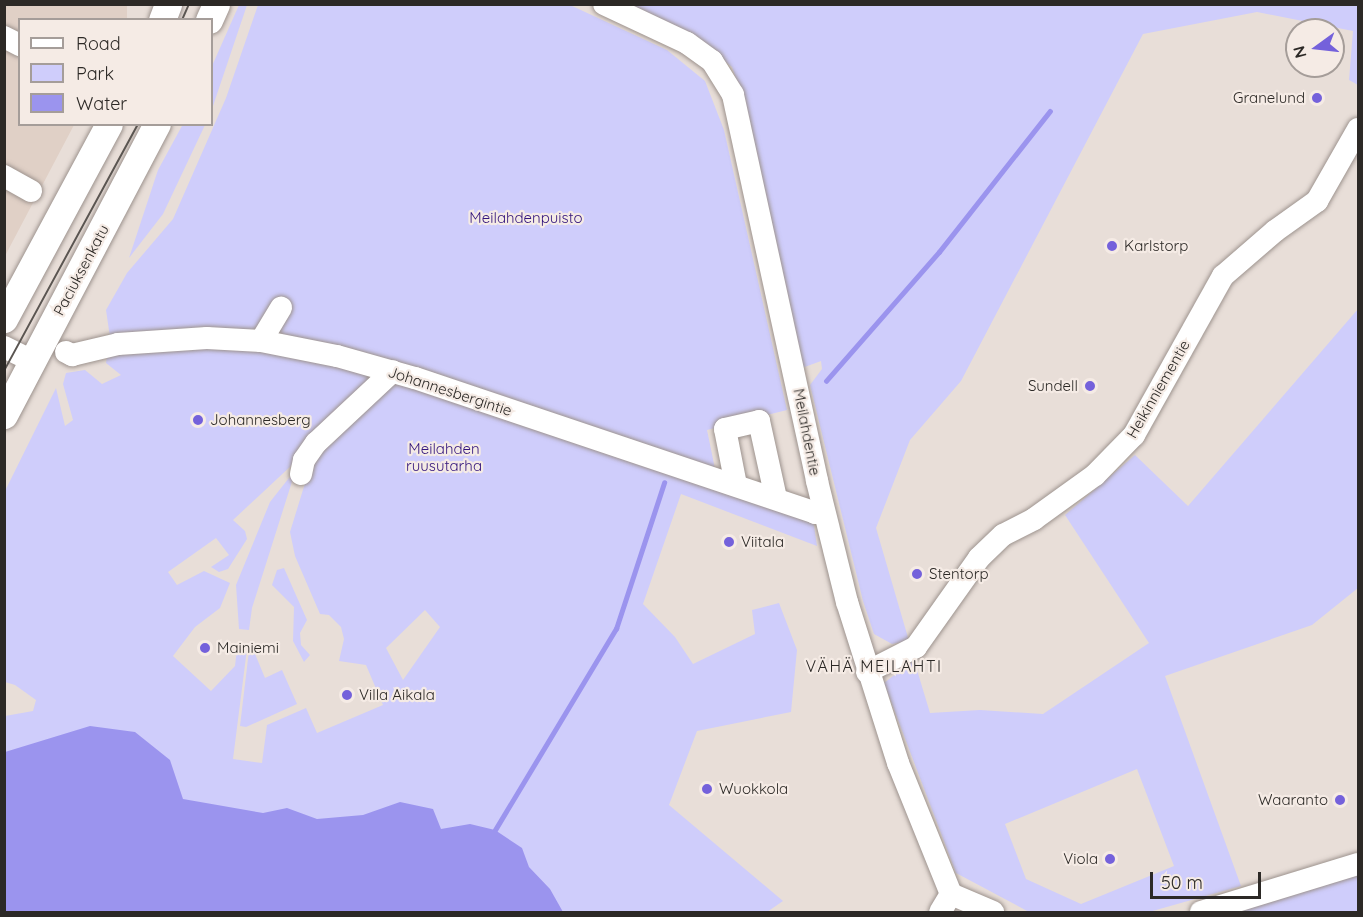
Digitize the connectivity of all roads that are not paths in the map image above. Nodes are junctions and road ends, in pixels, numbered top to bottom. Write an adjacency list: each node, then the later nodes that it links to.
1 (216, 4): 3 (main road)
2 (604, 4): 22 (street, Meilahdentie)
3 (210, 18)
4 (4, 37): 5 (street)
5 (18, 44)
6 (108, 126): 12 (main road)
7 (156, 126): 16 (main road, Paciuksenkatu)
8 (1359, 129): 23 (street, Heikinniementie)
9 (4, 176): 10 (street)
10 (31, 191)
11 (281, 308): 13 (street)
12 (4, 319)
13 (261, 341): 15 (street, Johannesbergintie); 17 (street, Johannesbergintie)
14 (4, 347): 16 (street)
15 (66, 352)
16 (22, 366): 18 (main road, Paciuksenkatu)
17 (393, 371): 19 (street); 20 (street, Johannesbergintie)
18 (4, 415)
19 (301, 474)
20 (736, 485): 21 (street, Johannesbergintie); 21 (street)
21 (776, 498): 22 (street, Johannesbergintie)
22 (824, 512): 23 (street, Meilahdentie)
23 (864, 663): 25 (street, Meilahdentie)
24 (1359, 864): 27 (street)
25 (946, 903): 26 (street)
26 (993, 912)
27 (1201, 912)

